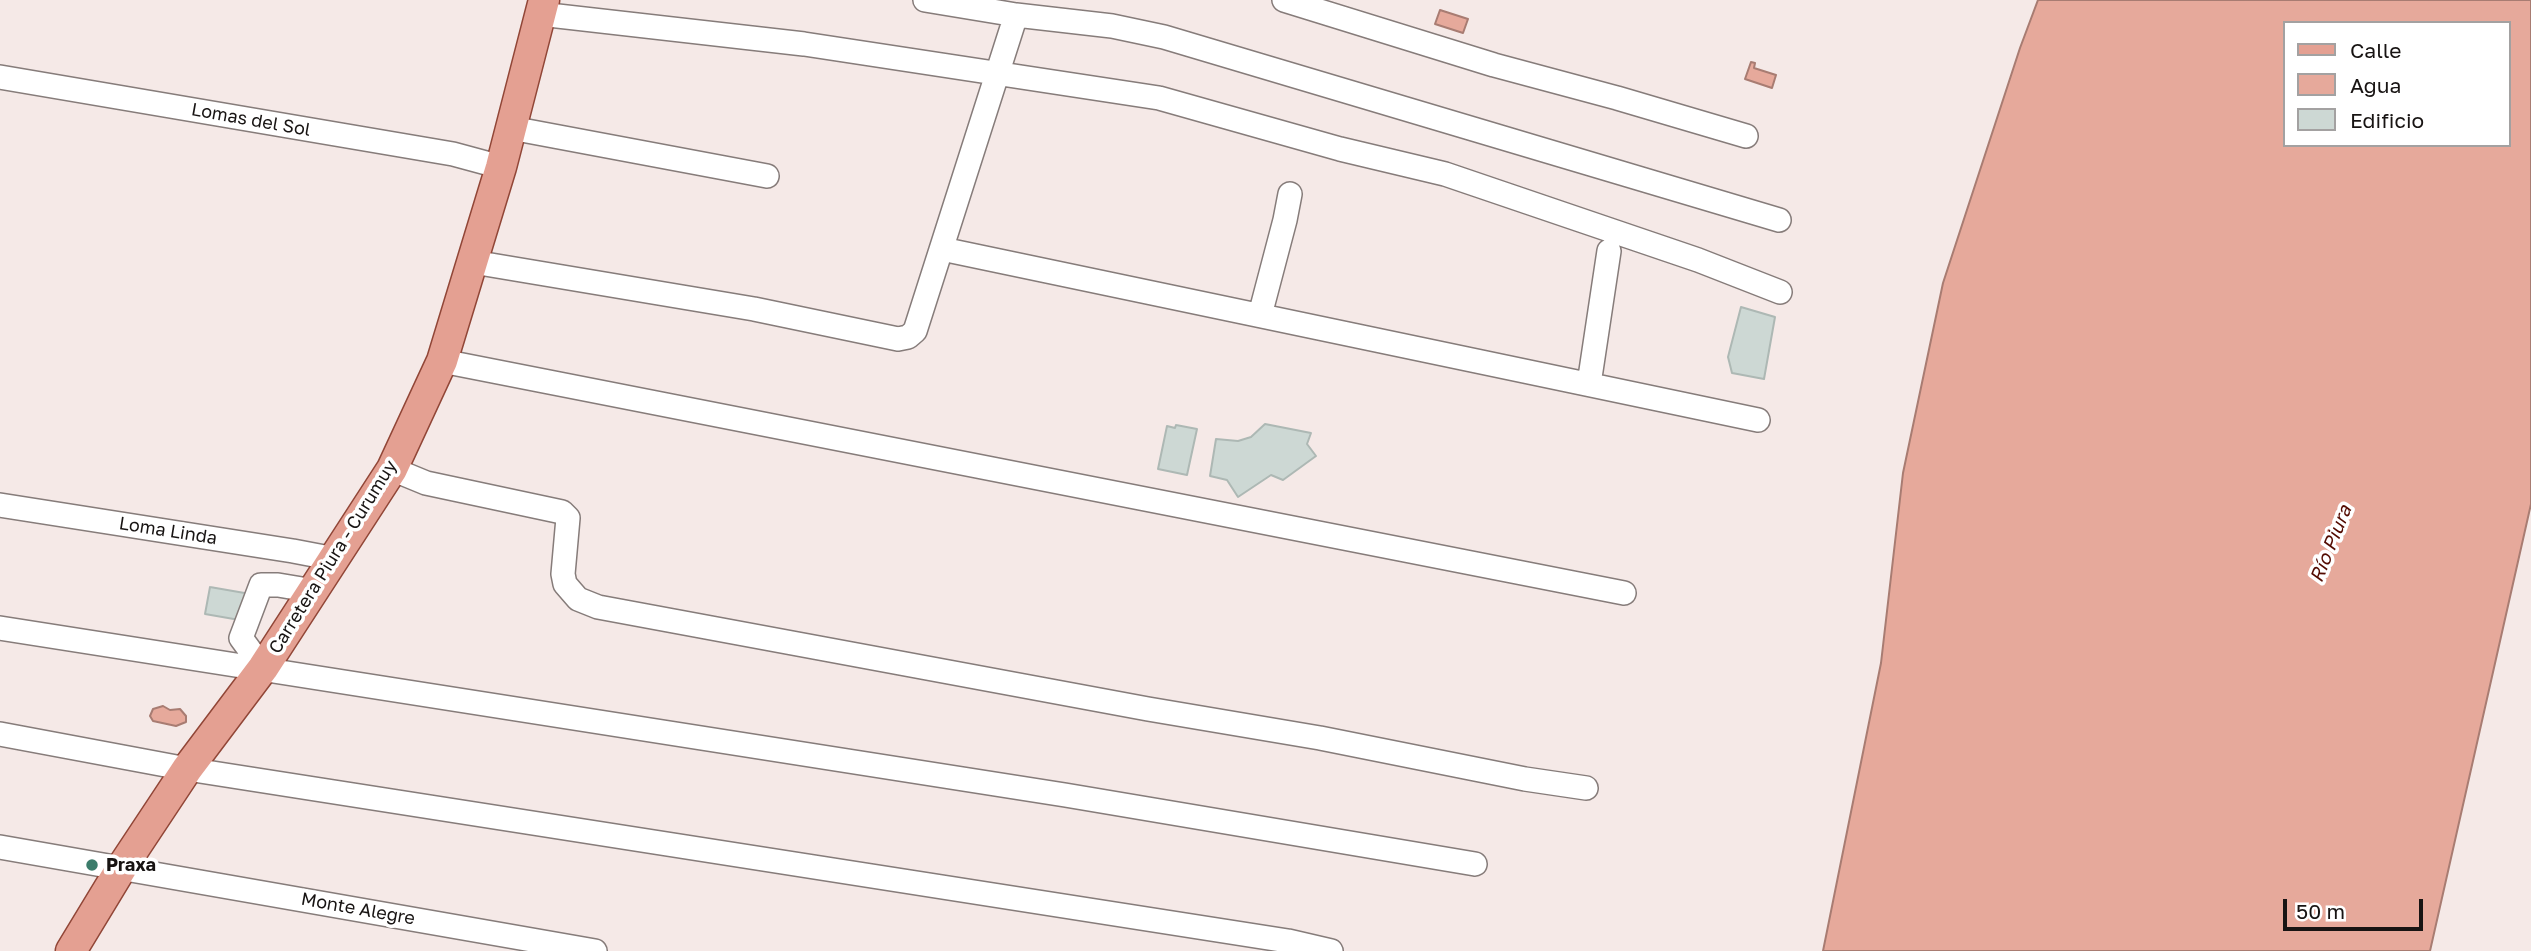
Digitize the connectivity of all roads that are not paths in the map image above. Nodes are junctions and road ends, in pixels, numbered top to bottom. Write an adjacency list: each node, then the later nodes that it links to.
1 (925, 0): 4 (street)
2 (1284, 0): 8 (street)
3 (542, 7): 5 (street); 7 (main road, Carretera Piura - Curumuy)
4 (1016, 15): 5 (street); 12 (street)
5 (998, 74): 13 (street); 16 (street)
6 (0, 78): 9 (street, Lomas del Sol)
7 (511, 128): 9 (main road, Carretera Piura - Curumuy); 10 (street)
8 (1746, 136)
9 (501, 167): 15 (main road, Carretera Piura - Curumuy)
10 (766, 176)
11 (1290, 194): 17 (street)
12 (1779, 220)
13 (942, 248): 15 (street); 17 (street)
14 (1609, 251): 19 (street)
15 (473, 262): 18 (main road, Carretera Piura - Curumuy)
16 (1780, 292)
17 (1260, 315): 19 (street)
18 (442, 361): 21 (main road, Carretera Piura - Curumuy); 25 (street)
19 (1588, 384): 20 (street)
20 (1758, 419)
21 (391, 469): 23 (main road, Carretera Piura - Curumuy); 30 (street)
22 (0, 505): 23 (street, Loma Linda)
23 (335, 559): 24 (main road, Carretera Piura - Curumuy)
24 (314, 591): 27 (main road, Carretera Piura - Curumuy); 27 (street)
25 (1624, 593)
26 (0, 628): 27 (street)
27 (263, 668): 29 (main road, Carretera Piura - Curumuy); 32 (street)
28 (0, 734): 29 (street)
29 (187, 769): 33 (main road, Carretera Piura - Curumuy); 36 (street)
30 (1586, 788)
31 (0, 847): 33 (street, Monte Alegre)
32 (1475, 864)
33 (122, 867): 34 (main road, Carretera Piura - Curumuy); 35 (street, Monte Alegre)
34 (71, 951)
35 (595, 951)
36 (1331, 951)

